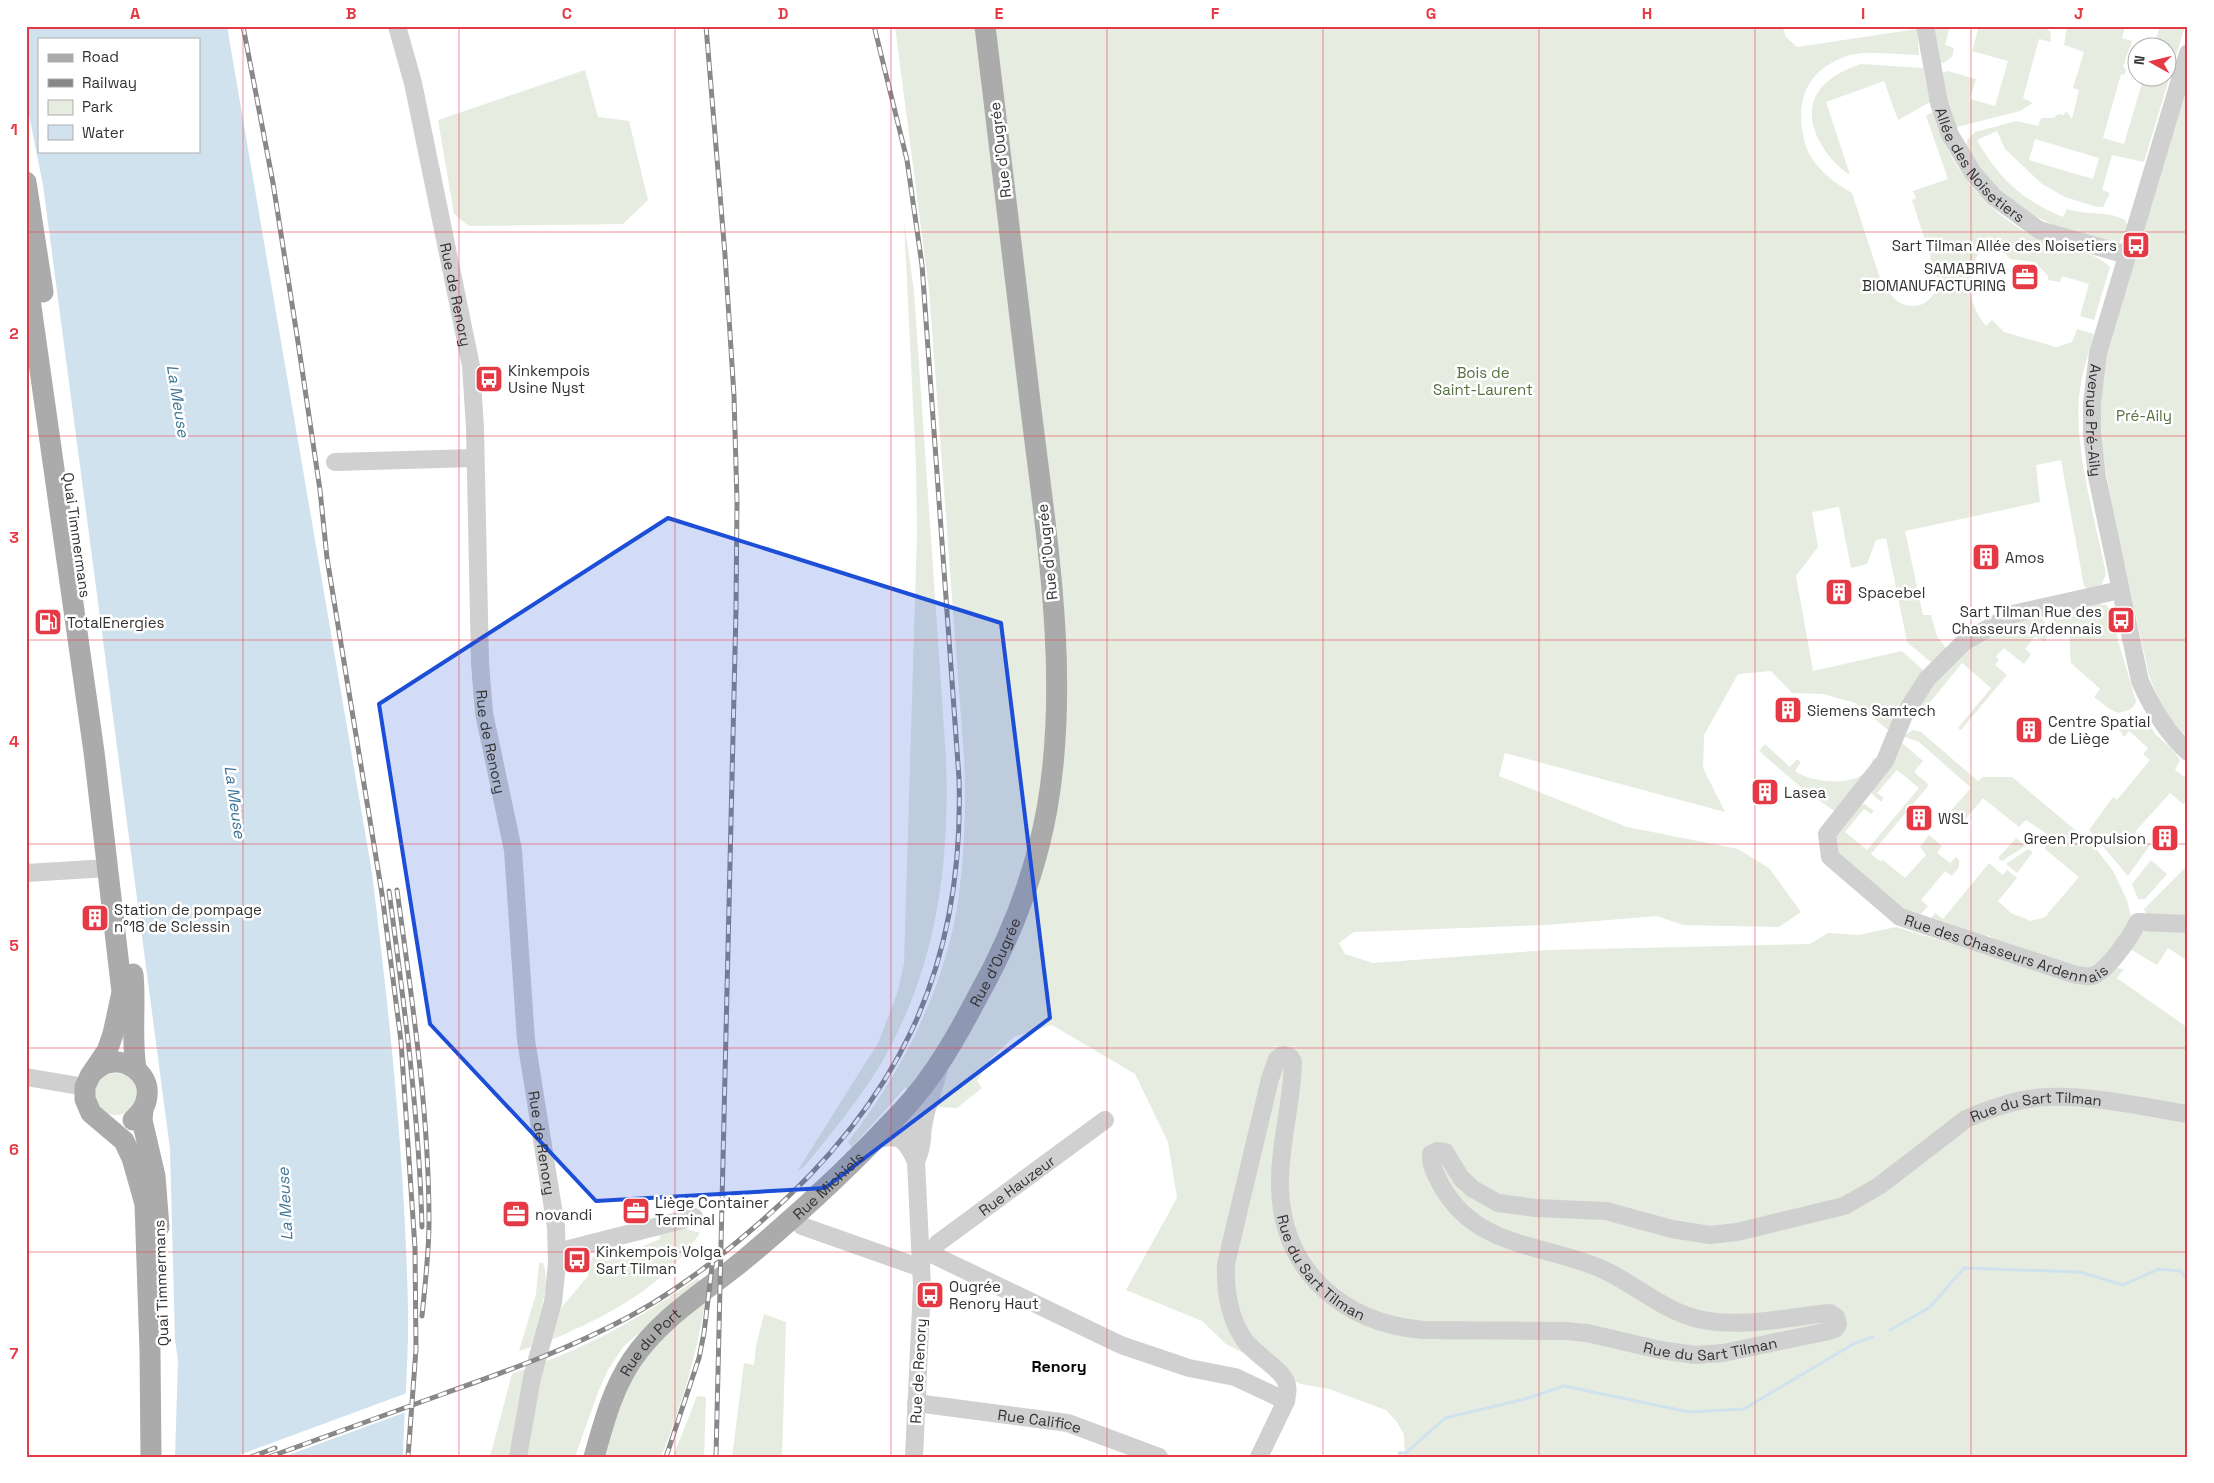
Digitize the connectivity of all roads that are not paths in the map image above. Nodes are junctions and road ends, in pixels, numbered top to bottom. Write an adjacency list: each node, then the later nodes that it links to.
1 (397, 26): 8 (street, Rue de Renory)
2 (985, 26): 15 (main road, Rue d'Ougrée)
3 (1925, 26): 6 (street, Allée des Noisetiers)
4 (2188, 53): 6 (street, Avenue Pré-Aily)
5 (26, 182): 16 (main road, Quai Timmermans)
6 (2127, 255): 10 (street, Avenue Pré-Aily)
7 (26, 271): 12 (main road, Quai Timmermans)
8 (475, 458): 9 (street); 29 (street, Rue de Renory)
9 (335, 462)
10 (2120, 590): 11 (street, Avenue Pré-Aily); 14 (street, Rue des Chasseurs Ardennais)
11 (2188, 752)
12 (108, 868): 13 (street); 18 (main road, Quai Timmermans)
13 (29, 873)
14 (2188, 924)
15 (942, 1058): 20 (main road, Rue d'Ougrée); 25 (street, Rue d'Ougrée)
16 (136, 1069): 18 (main road); 19 (main road)
17 (26, 1077): 18 (street)
18 (90, 1079): 23 (main road)
19 (143, 1110): 23 (main road); 36 (main road, Quai Timmermans)
20 (903, 1110): 24 (main road, Rue Michiels); 25 (street, Rue d'Ougrée)
21 (2188, 1114): 33 (street, Rue du Sart Tilman)
22 (1105, 1120): 28 (street, Rue Hauzeur)
23 (103, 1122): 35 (main road, Quai Timmermans)
24 (874, 1140): 25 (street); 30 (main road, Rue Michiels)
25 (916, 1148): 28 (street, Rue d'Ougrée)
26 (694, 1218): 29 (street)
27 (802, 1226): 31 (street)
28 (926, 1251): 31 (street, Rue d'Ougrée); 33 (street)
29 (557, 1252): 37 (street, Rue de Renory)
30 (748, 1256): 38 (main road, Rue du Port)
31 (921, 1268): 32 (street, Rue d'Ougrée)
32 (922, 1286): 34 (street, Rue de Renory)
33 (1286, 1401): 41 (street)
34 (916, 1403): 39 (street, Rue de Renory); 40 (street, Rue Califice)
35 (151, 1457)
36 (164, 1457)
37 (518, 1457)
38 (594, 1457)
39 (914, 1457)
40 (1159, 1457)
41 (1259, 1457)

